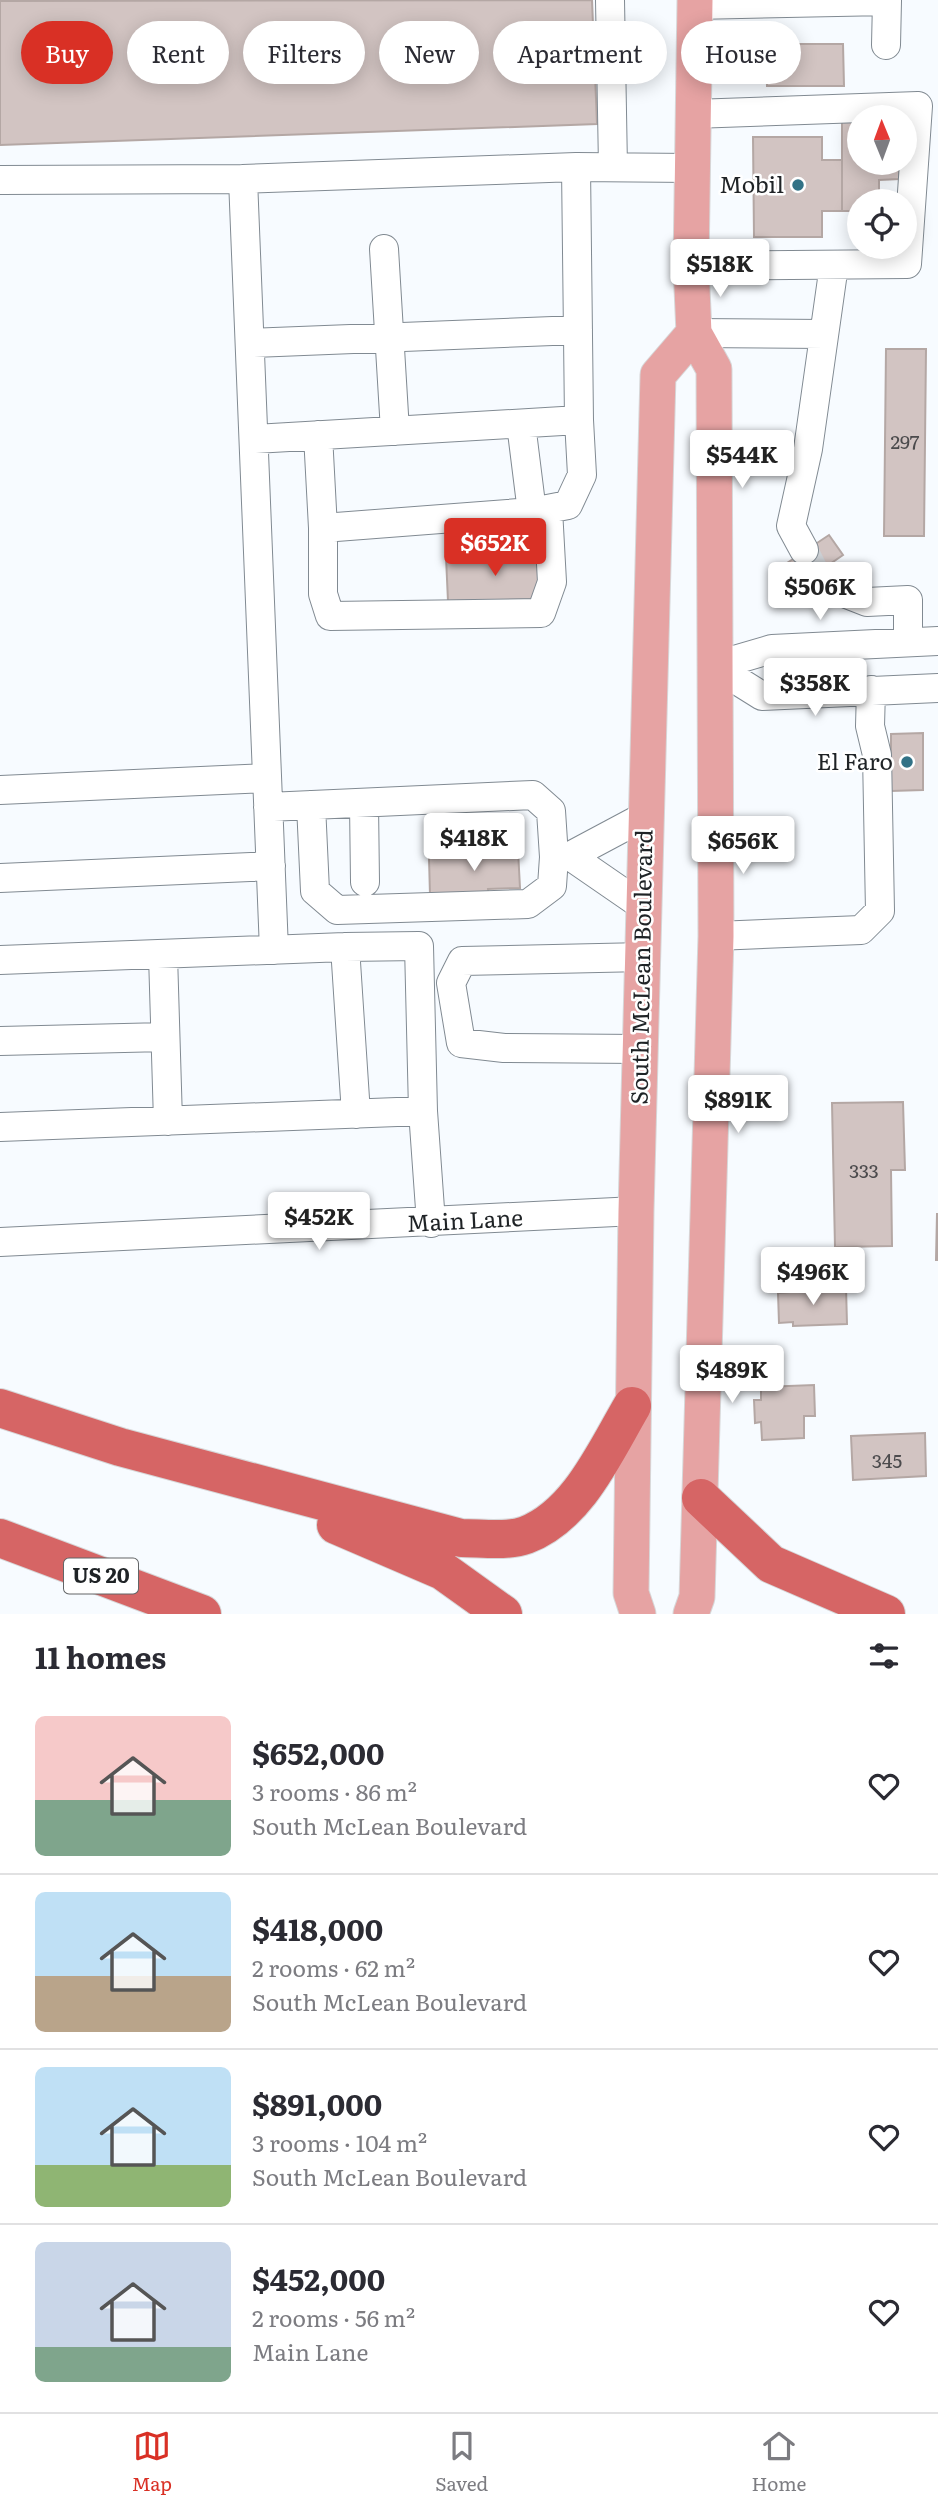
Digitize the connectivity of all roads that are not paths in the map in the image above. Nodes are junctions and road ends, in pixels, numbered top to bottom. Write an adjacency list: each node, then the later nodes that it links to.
1 (610, 0): 6 (street)
2 (695, 3): 3 (street); 4 (main road)
3 (886, 45)
4 (693, 114): 7 (main road); 11 (street)
5 (576, 167): 6 (street); 8 (street); 13 (street)
6 (614, 167): 7 (street)
7 (692, 168): 12 (main road)
8 (243, 179): 9 (street); 17 (street)
9 (0, 180)
10 (384, 249): 16 (street)
11 (834, 265): 12 (street); 15 (street)
12 (691, 266): 14 (main road)
13 (578, 330): 16 (street); 18 (street)
14 (694, 333): 15 (street); 29 (main road); 37 (main road, South McLean Boulevard)
15 (824, 334): 25 (street)
16 (389, 337): 17 (street); 20 (street)
17 (251, 343): 22 (street)
18 (579, 420): 19 (street); 23 (street)
19 (521, 424): 20 (street); 23 (street)
20 (395, 431): 21 (street)
21 (318, 435): 22 (street); 24 (street)
22 (255, 439): 32 (street)
23 (540, 511): 24 (street); 24 (street)
24 (323, 528)
25 (804, 550)
26 (821, 584): 28 (street)
27 (938, 641): 28 (street)
28 (908, 642): 29 (street)
29 (714, 666): 31 (street); 43 (main road)
30 (938, 688): 31 (street)
31 (871, 691): 43 (street)
32 (267, 778): 33 (street); 36 (street)
33 (0, 790)
34 (364, 804): 35 (street); 38 (street); 41 (street)
35 (311, 806): 36 (street); 38 (street)
36 (268, 807): 39 (street)
37 (645, 816): 38 (street); 42 (main road, South McLean Boulevard)
38 (562, 856): 42 (street)
39 (271, 866): 40 (street); 45 (street)
40 (0, 878)
41 (365, 882)
42 (644, 907): 47 (main road, South McLean Boulevard)
43 (716, 936): 64 (main road)
44 (345, 947): 45 (street); 49 (street); 55 (street)
45 (274, 950): 46 (street)
46 (163, 955): 48 (street); 51 (street)
47 (644, 957): 50 (street); 53 (main road, South McLean Boulevard)
48 (0, 960)
49 (420, 983): 50 (street); 54 (street)
50 (451, 983): 53 (street)
51 (165, 1037): 52 (street); 56 (street)
52 (0, 1041)
53 (641, 1049): 58 (main road, South McLean Boulevard)
54 (423, 1111): 55 (street); 59 (street)
55 (356, 1114): 56 (street)
56 (168, 1121): 57 (street)
57 (0, 1127)
58 (636, 1211): 59 (street, Main Lane); 61 (main road, South McLean Boulevard)
59 (431, 1223): 60 (street, Main Lane)
60 (0, 1242)
61 (632, 1406): 63 (highway); 68 (main road, South McLean Boulevard)
62 (0, 1408): 63 (highway)
63 (225, 1476): 67 (highway)
64 (701, 1498): 69 (main road); 70 (highway)
65 (0, 1538): 66 (highway, US 20)
66 (202, 1614)
67 (503, 1614)
68 (638, 1614)
69 (691, 1614)
70 (886, 1614)

